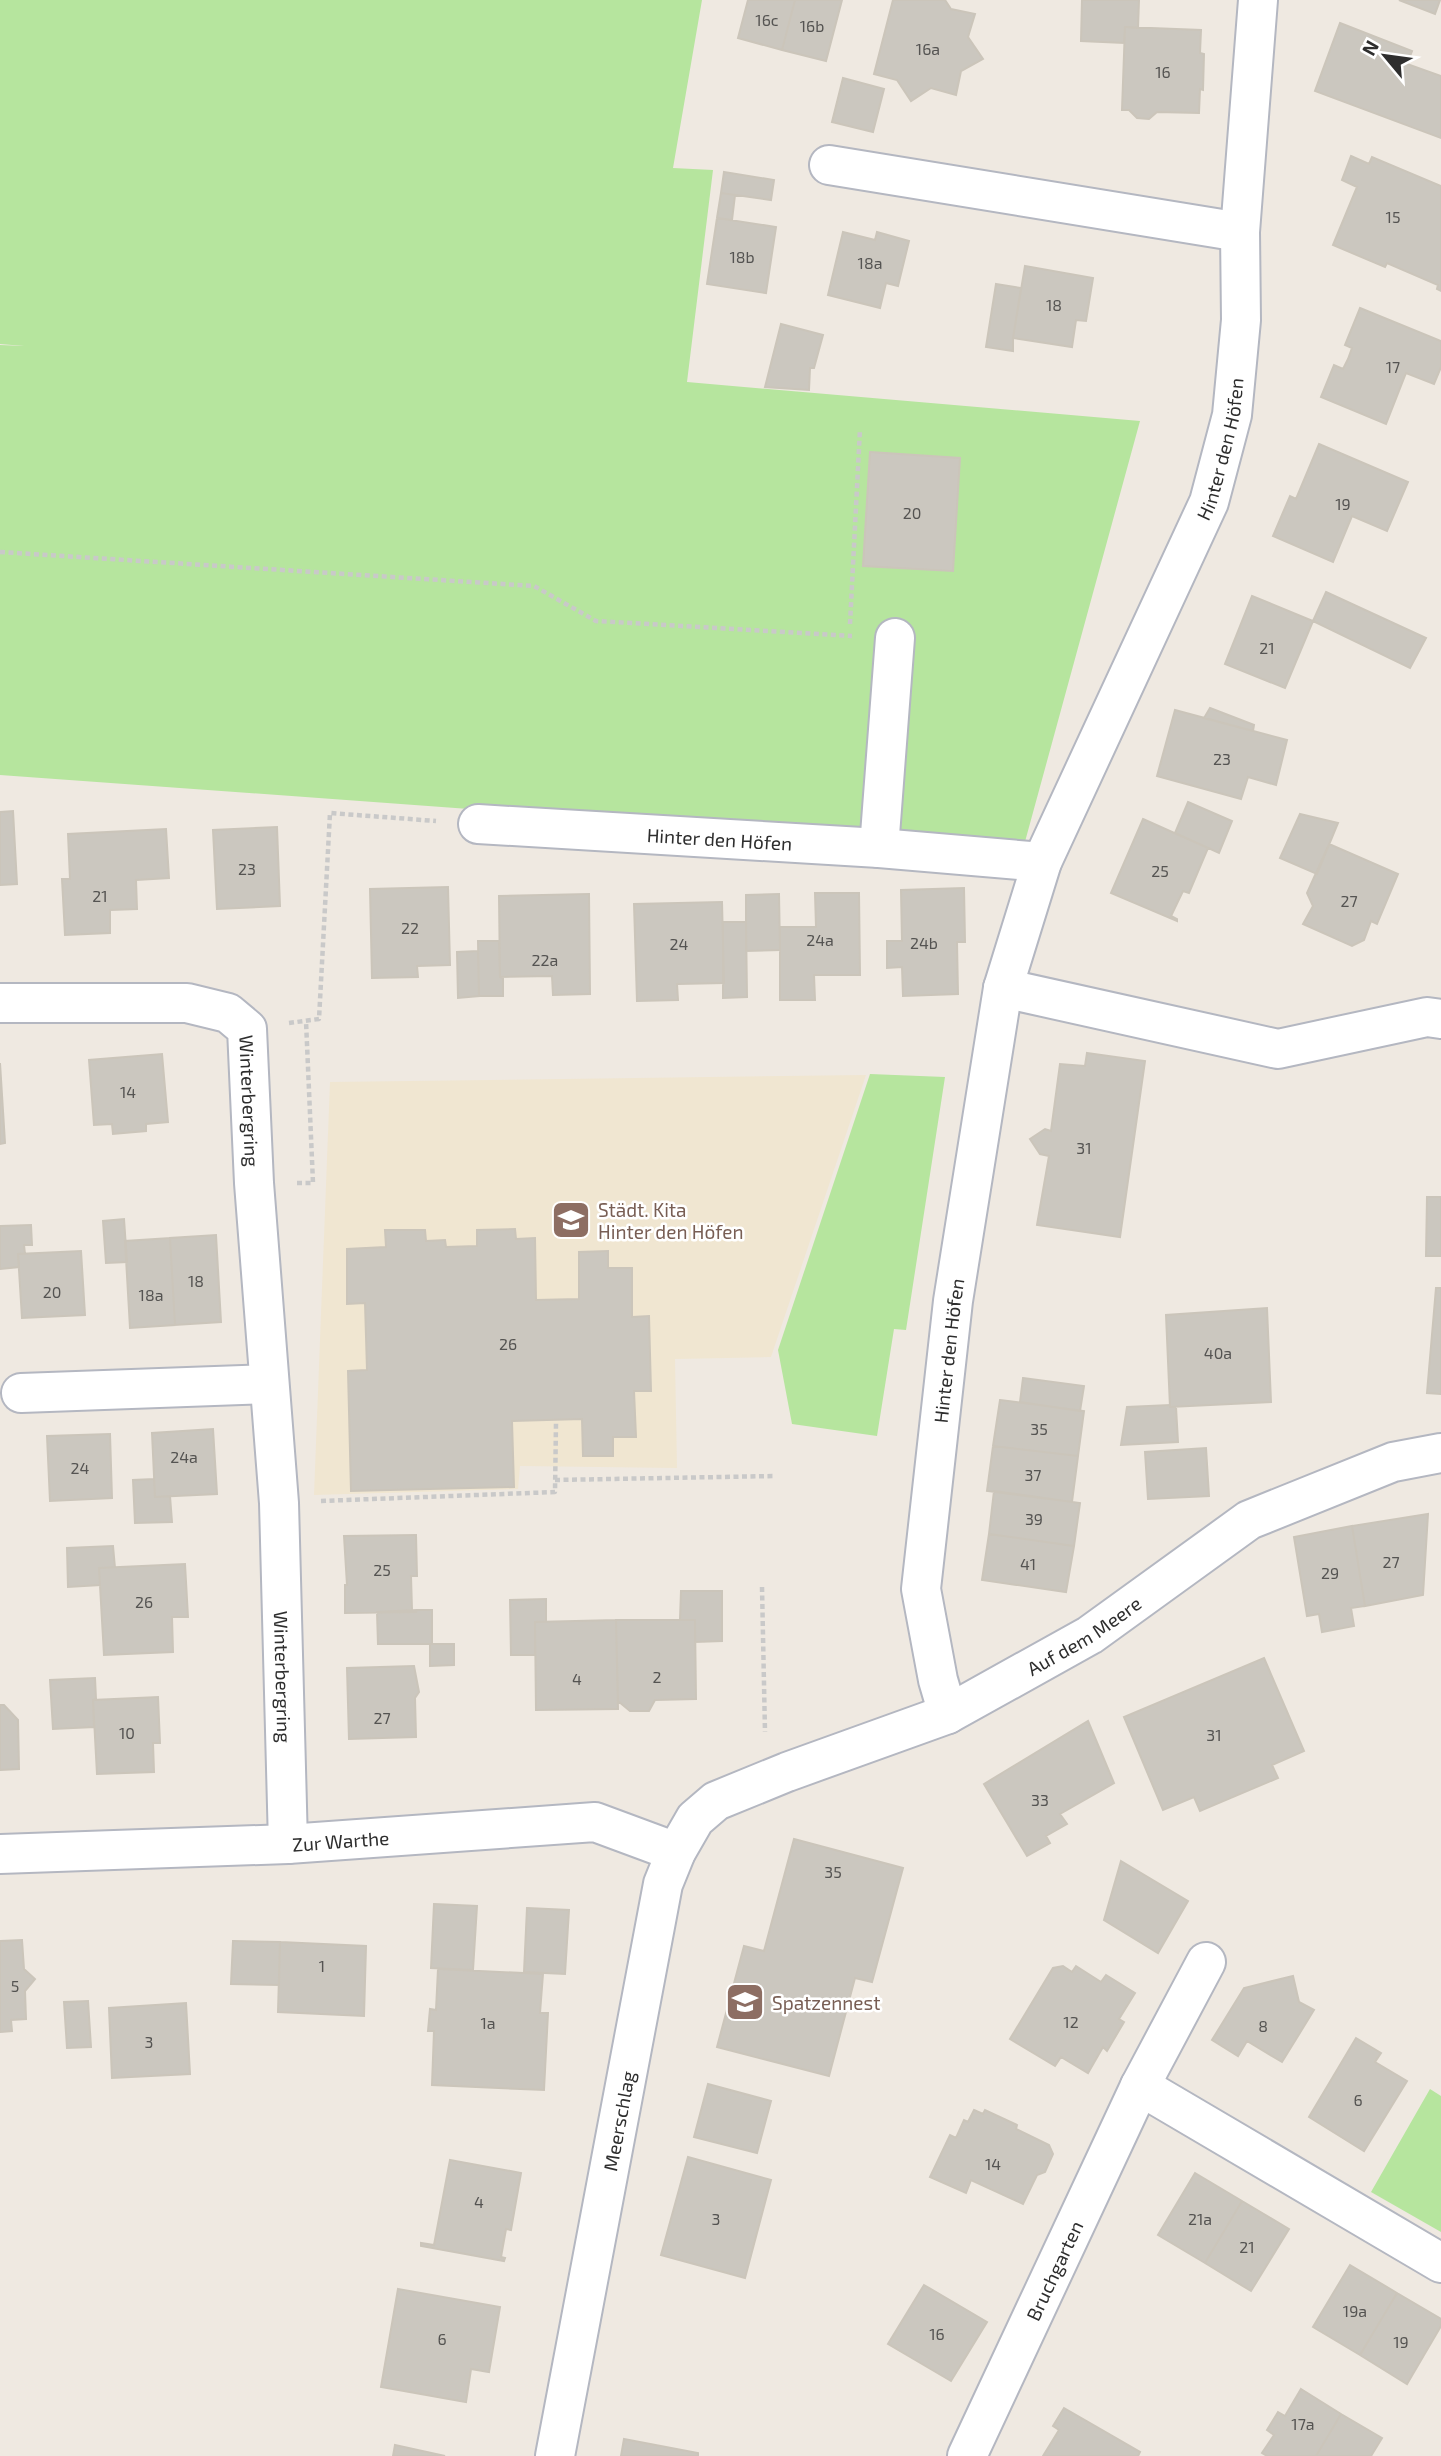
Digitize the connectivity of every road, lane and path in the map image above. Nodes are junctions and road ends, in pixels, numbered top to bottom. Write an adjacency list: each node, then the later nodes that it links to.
1 (1258, 0): 3 (street, Hinter den Höfen)
2 (829, 165): 3 (street)
3 (1240, 232): 10 (street, Hinter den Höfen)
4 (860, 429): 6 (path)
5 (0, 552): 6 (path)
6 (850, 636): 7 (path)
7 (895, 638): 9 (street)
8 (478, 824): 9 (street, Hinter den Höfen); 14 (path)
9 (879, 848): 10 (street, Hinter den Höfen)
10 (1042, 863): 11 (street, Hinter den Höfen)
11 (1003, 988): 13 (street); 25 (street, Hinter den Höfen)
12 (0, 1003): 15 (street, Winterbergring)
13 (1434, 1018)
14 (306, 1021): 15 (path); 16 (path)
15 (247, 1029): 16 (street, Winterbergring)
16 (254, 1184): 17 (street, Winterbergring)
17 (269, 1384): 18 (street); 23 (street, Winterbergring)
18 (21, 1393)
19 (556, 1423): 22 (path)
20 (1441, 1453): 25 (street, Auf dem Meere)
21 (775, 1476): 22 (path)
22 (555, 1480): 23 (path)
23 (279, 1503): 28 (street, Winterbergring)
24 (762, 1587): 26 (path)
25 (948, 1714): 26 (street, Auf dem Meere)
26 (787, 1772): 27 (street, Auf dem Meere)
27 (716, 1801): 29 (street, Meerschlag)
28 (288, 1844): 29 (street, Zur Warthe); 30 (street, Zur Warthe)
29 (676, 1852): 34 (street, Meerschlag)
30 (0, 1854)
31 (1206, 1962): 32 (street, Bruchgarten)
32 (1140, 2086): 33 (street); 35 (street, Bruchgarten)
33 (1441, 2263)
34 (555, 2456)
35 (967, 2456)

